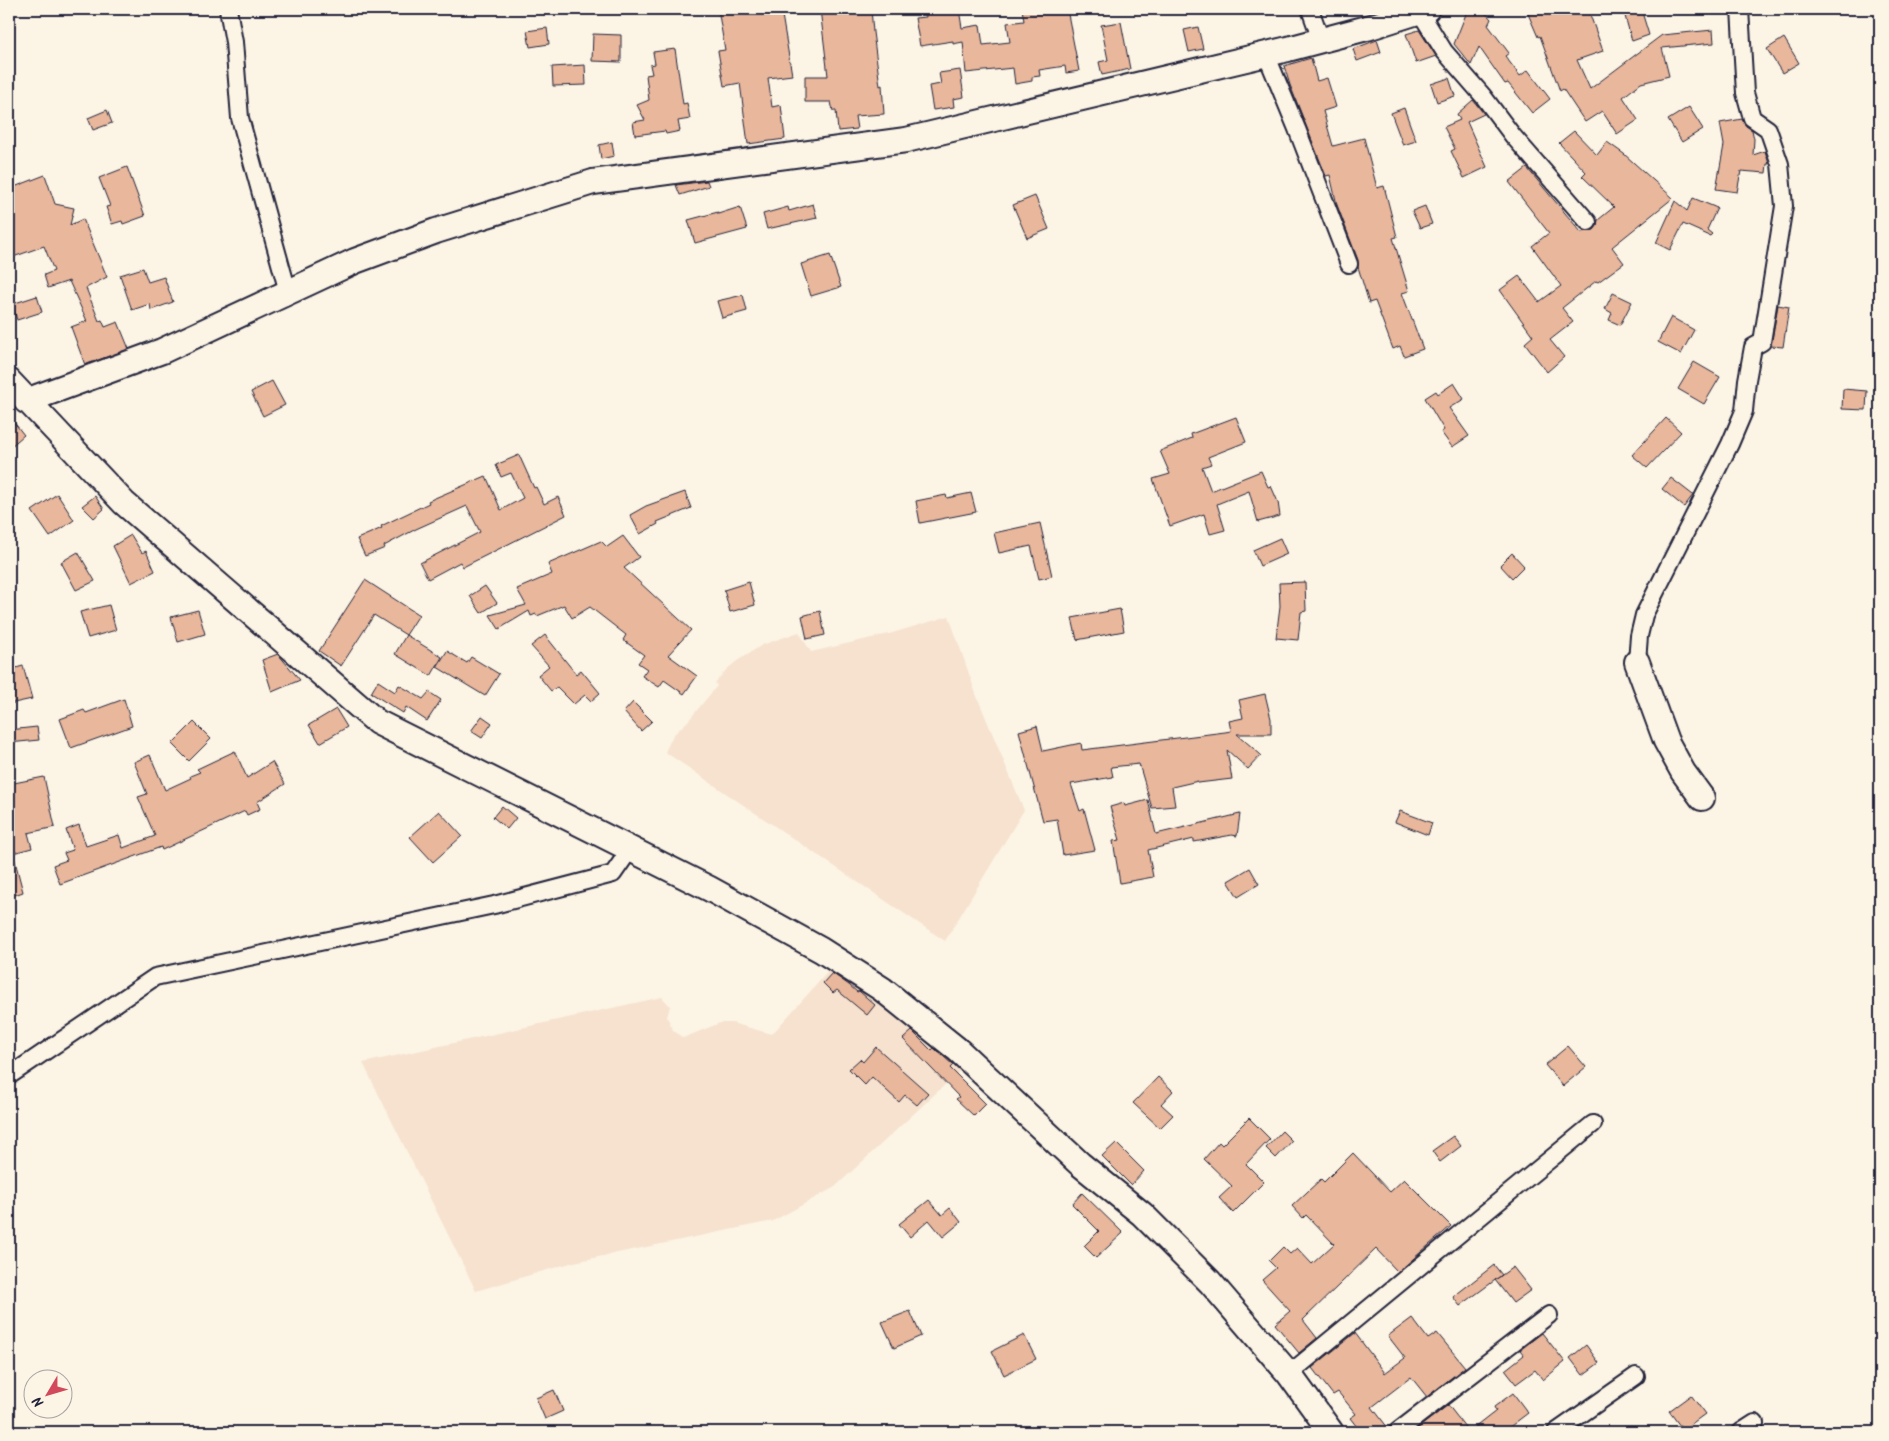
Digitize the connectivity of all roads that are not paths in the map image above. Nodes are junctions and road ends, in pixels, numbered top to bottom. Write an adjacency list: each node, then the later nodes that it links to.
1 (228, 9): 9 (street)
2 (1310, 9): 5 (street)
3 (1740, 9): 12 (street)
4 (1422, 10): 5 (main road); 7 (street)
5 (1321, 40): 6 (main road)
6 (1266, 54): 8 (street); 9 (main road)
7 (1588, 222)
8 (1349, 264)
9 (288, 292): 11 (main road)
10 (9, 382): 11 (main road)
11 (26, 401): 14 (main road)
12 (1637, 662): 13 (main road)
13 (1702, 798)
14 (631, 848): 15 (street); 18 (main road)
15 (9, 1076)
16 (1593, 1124): 18 (street)
17 (1549, 1315): 22 (street)
18 (1289, 1374): 21 (main road)
19 (1636, 1376): 23 (street)
20 (1755, 1423): 24 (street)
21 (1331, 1432)
22 (1397, 1432)
23 (1556, 1432)
24 (1741, 1432)

